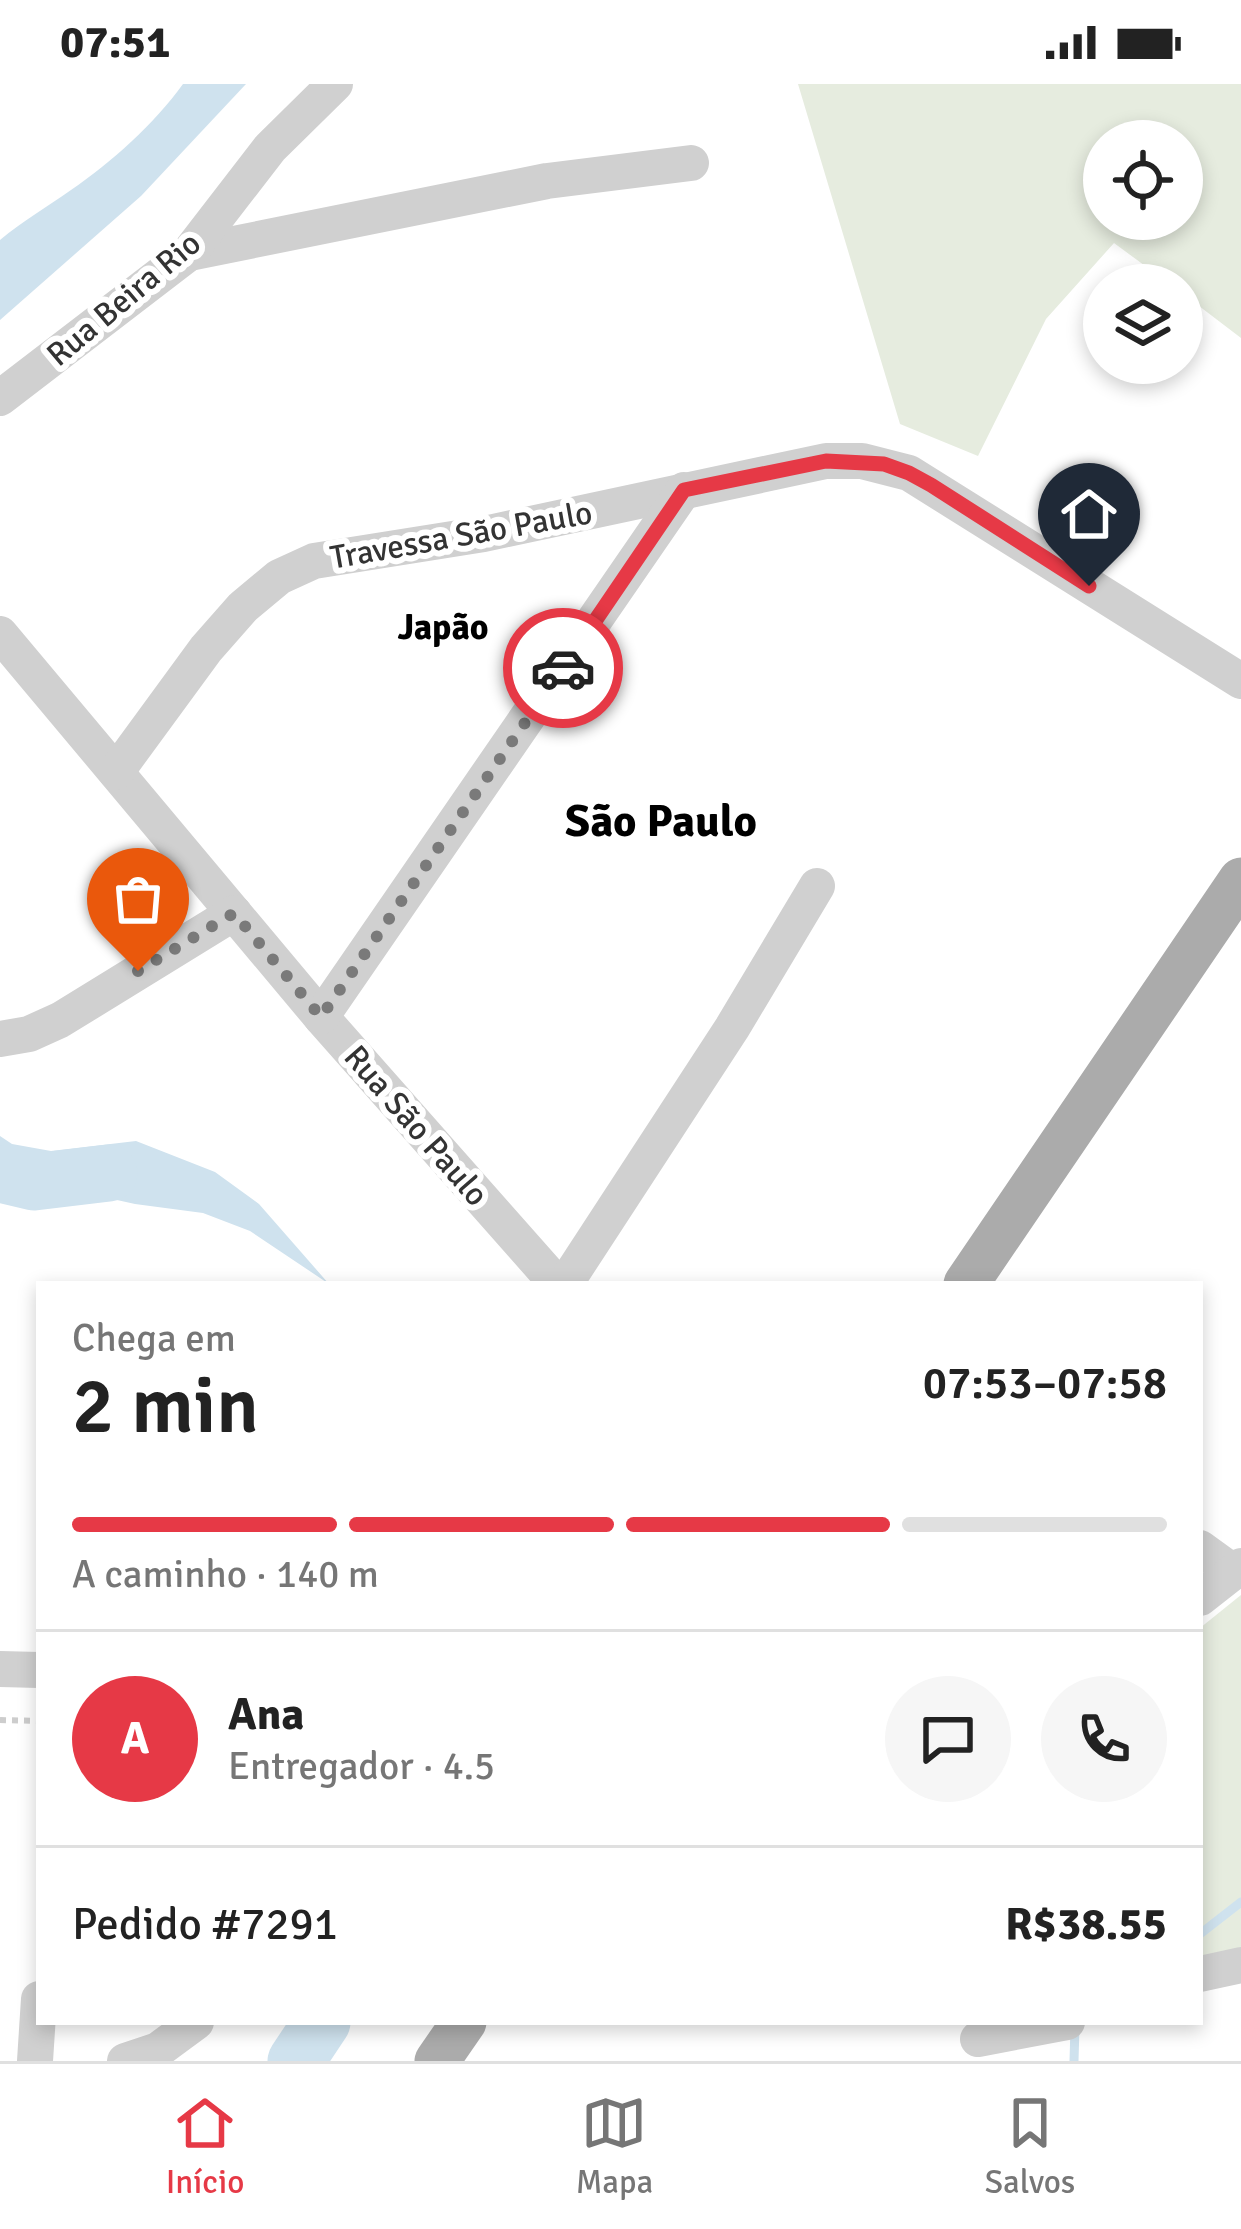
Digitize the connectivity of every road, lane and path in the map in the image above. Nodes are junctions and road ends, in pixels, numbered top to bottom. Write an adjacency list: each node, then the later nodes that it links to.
1 (335, 84): 3 (street, Rua Beira Rio)
2 (692, 163): 3 (street)
3 (189, 253): 4 (street, Rua Beira Rio)
4 (0, 398)
5 (684, 490): 7 (street, Travessa São Paulo); 8 (street, Travessa São Paulo); 12 (street)
6 (0, 634): 8 (street, Rua São Paulo)
7 (1241, 681)
8 (116, 772): 11 (street, Rua São Paulo)
9 (1241, 880): 16 (main road)
10 (818, 886): 15 (street)
11 (234, 913): 12 (street, Rua São Paulo); 13 (street)
12 (321, 1017): 14 (street, Rua São Paulo)
13 (0, 1039)
14 (558, 1281)
15 (563, 1281)
16 (968, 1281)
17 (1203, 1550): 18 (street)
18 (1237, 1569): 19 (street)
19 (1203, 1596)
20 (0, 1669): 21 (street)
21 (36, 1670)
22 (0, 1720): 23 (path)
23 (36, 1721)
24 (1241, 1965): 25 (street)
25 (1203, 1973)
26 (37, 2025): 31 (street)
27 (192, 2025): 32 (street)
28 (462, 2025): 33 (main road)
29 (1056, 2025): 30 (street)
30 (978, 2041)
31 (35, 2061)
32 (125, 2061)
33 (437, 2061)

